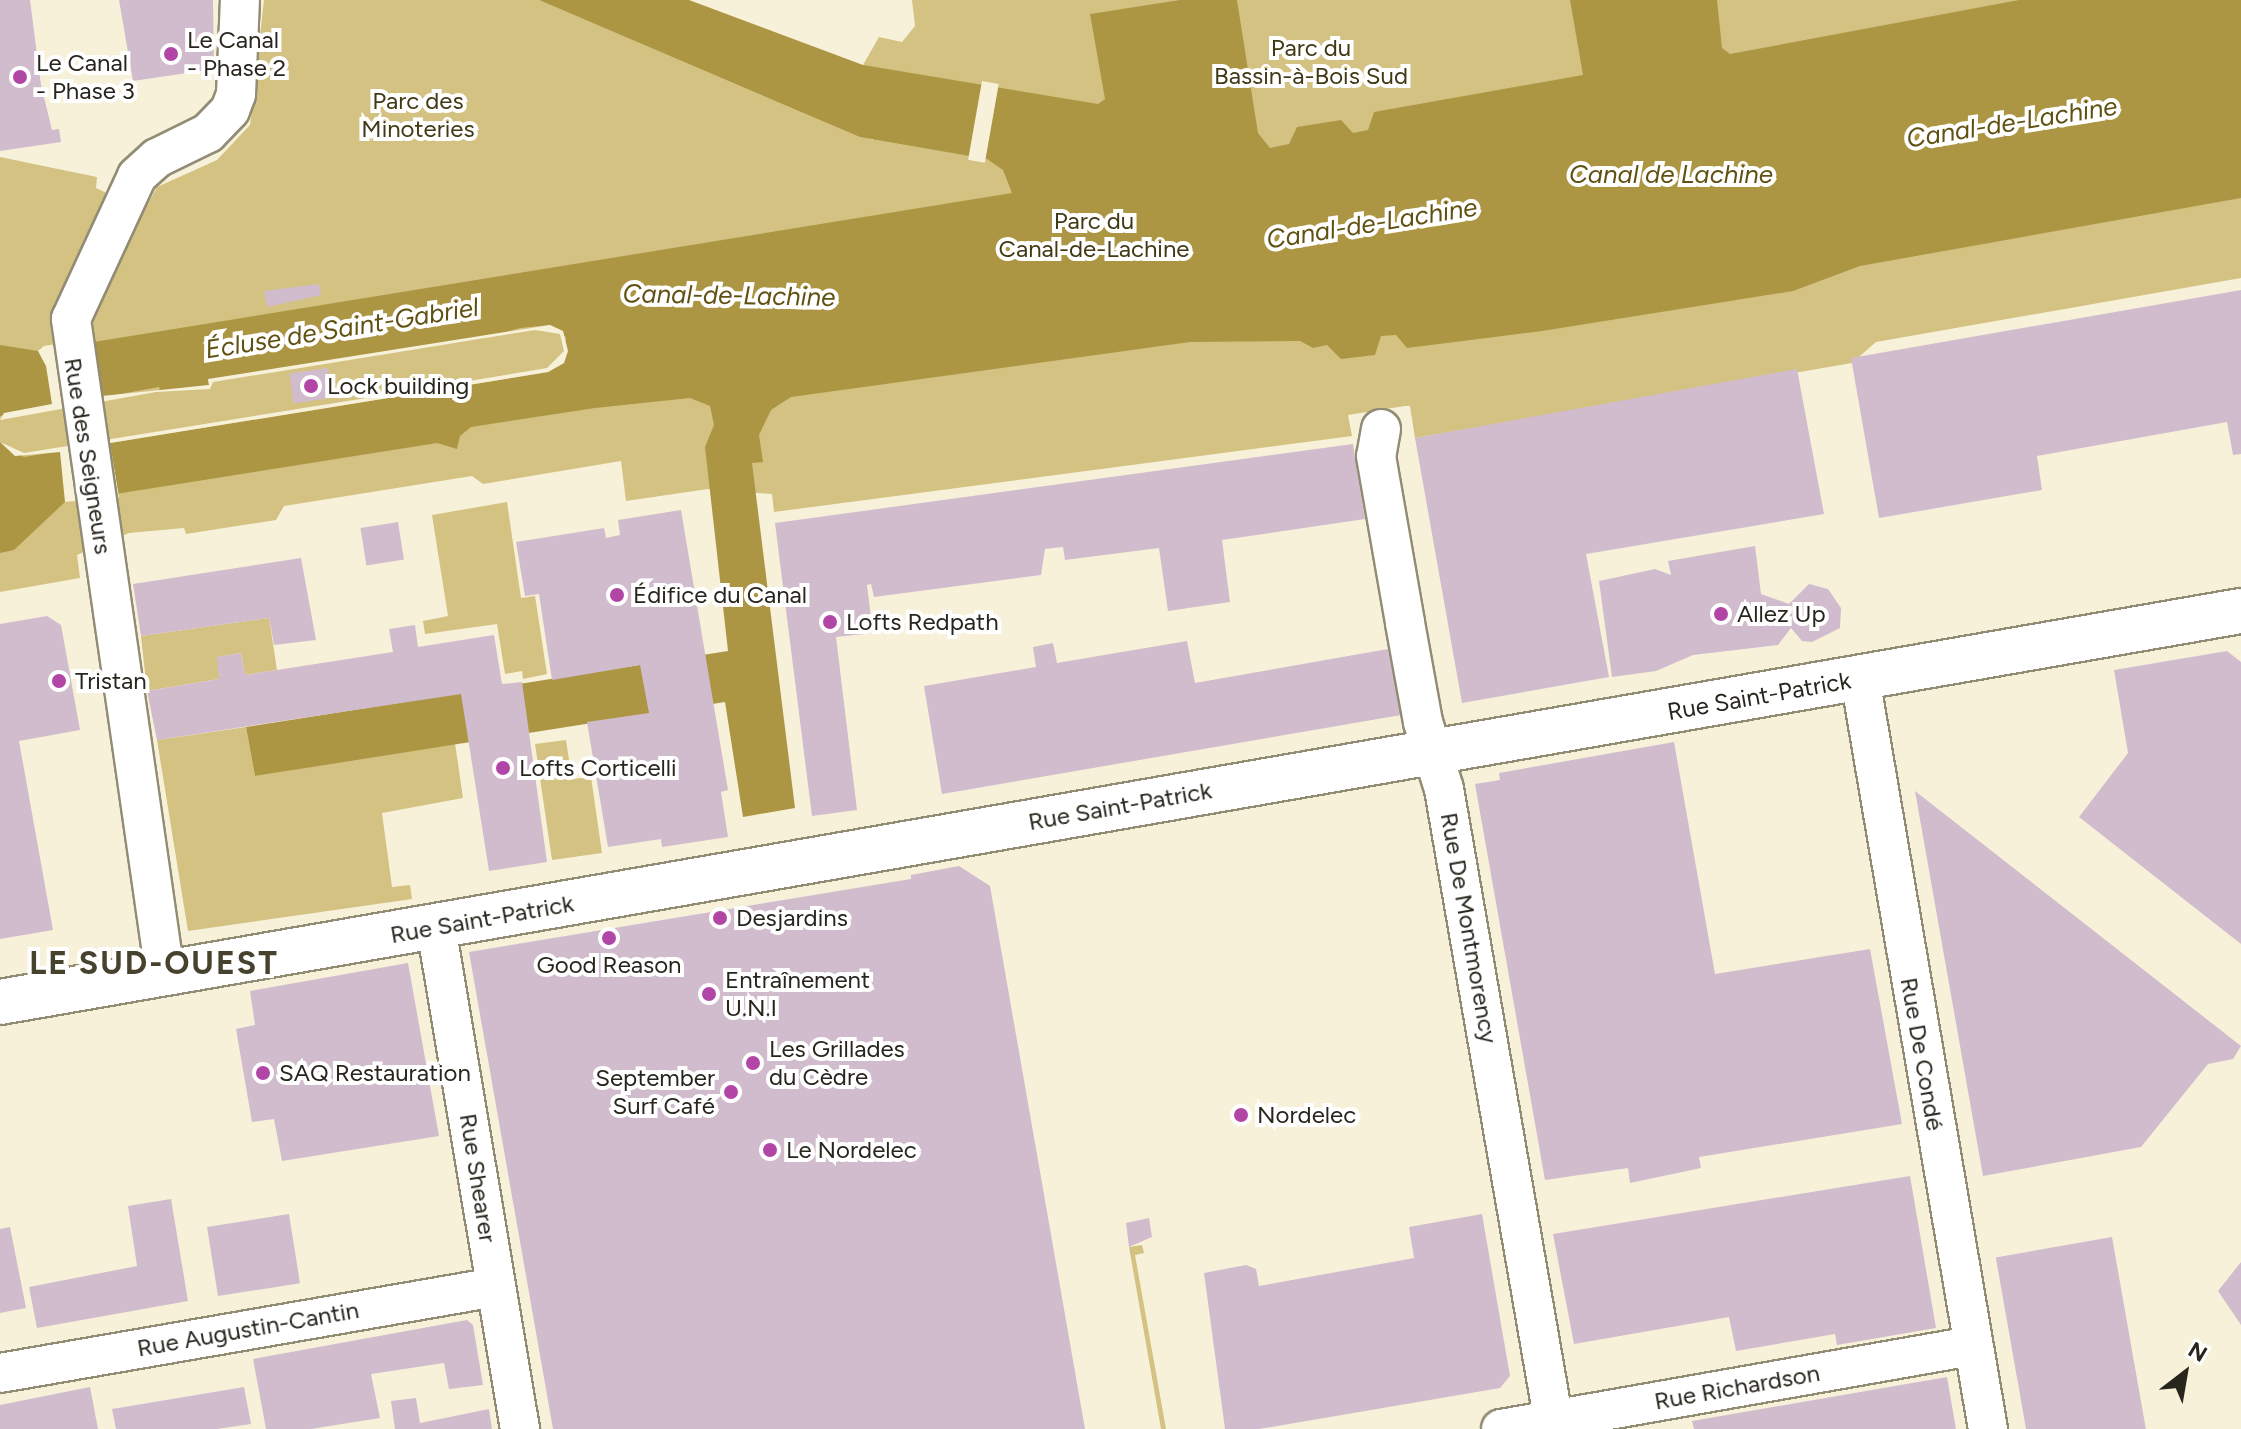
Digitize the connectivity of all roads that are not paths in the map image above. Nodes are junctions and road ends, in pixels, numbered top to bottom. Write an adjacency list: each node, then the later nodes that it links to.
1 (240, 0): 7 (street, Rue des Seigneurs)
2 (1381, 429): 5 (street, Rue De Montmorency)
3 (2241, 611): 4 (main road, Rue Saint-Patrick)
4 (1860, 678): 5 (main road, Rue Saint-Patrick); 10 (street, Rue De Condé)
5 (1433, 752): 6 (main road, Rue Saint-Patrick); 12 (street, Rue De Montmorency)
6 (436, 927): 7 (main road, Rue Saint-Patrick); 9 (street, Rue Shearer)
7 (165, 974): 8 (main road, Rue Saint-Patrick)
8 (0, 1002)
9 (496, 1287): 11 (street, Rue Augustin-Cantin); 13 (street, Rue Shearer)
10 (1974, 1346): 12 (street, Rue Richardson); 15 (street, Rue De Condé)
11 (0, 1373)
12 (1554, 1424): 14 (street, Rue Richardson)
13 (520, 1429)
14 (1501, 1429)
15 (1988, 1429)

